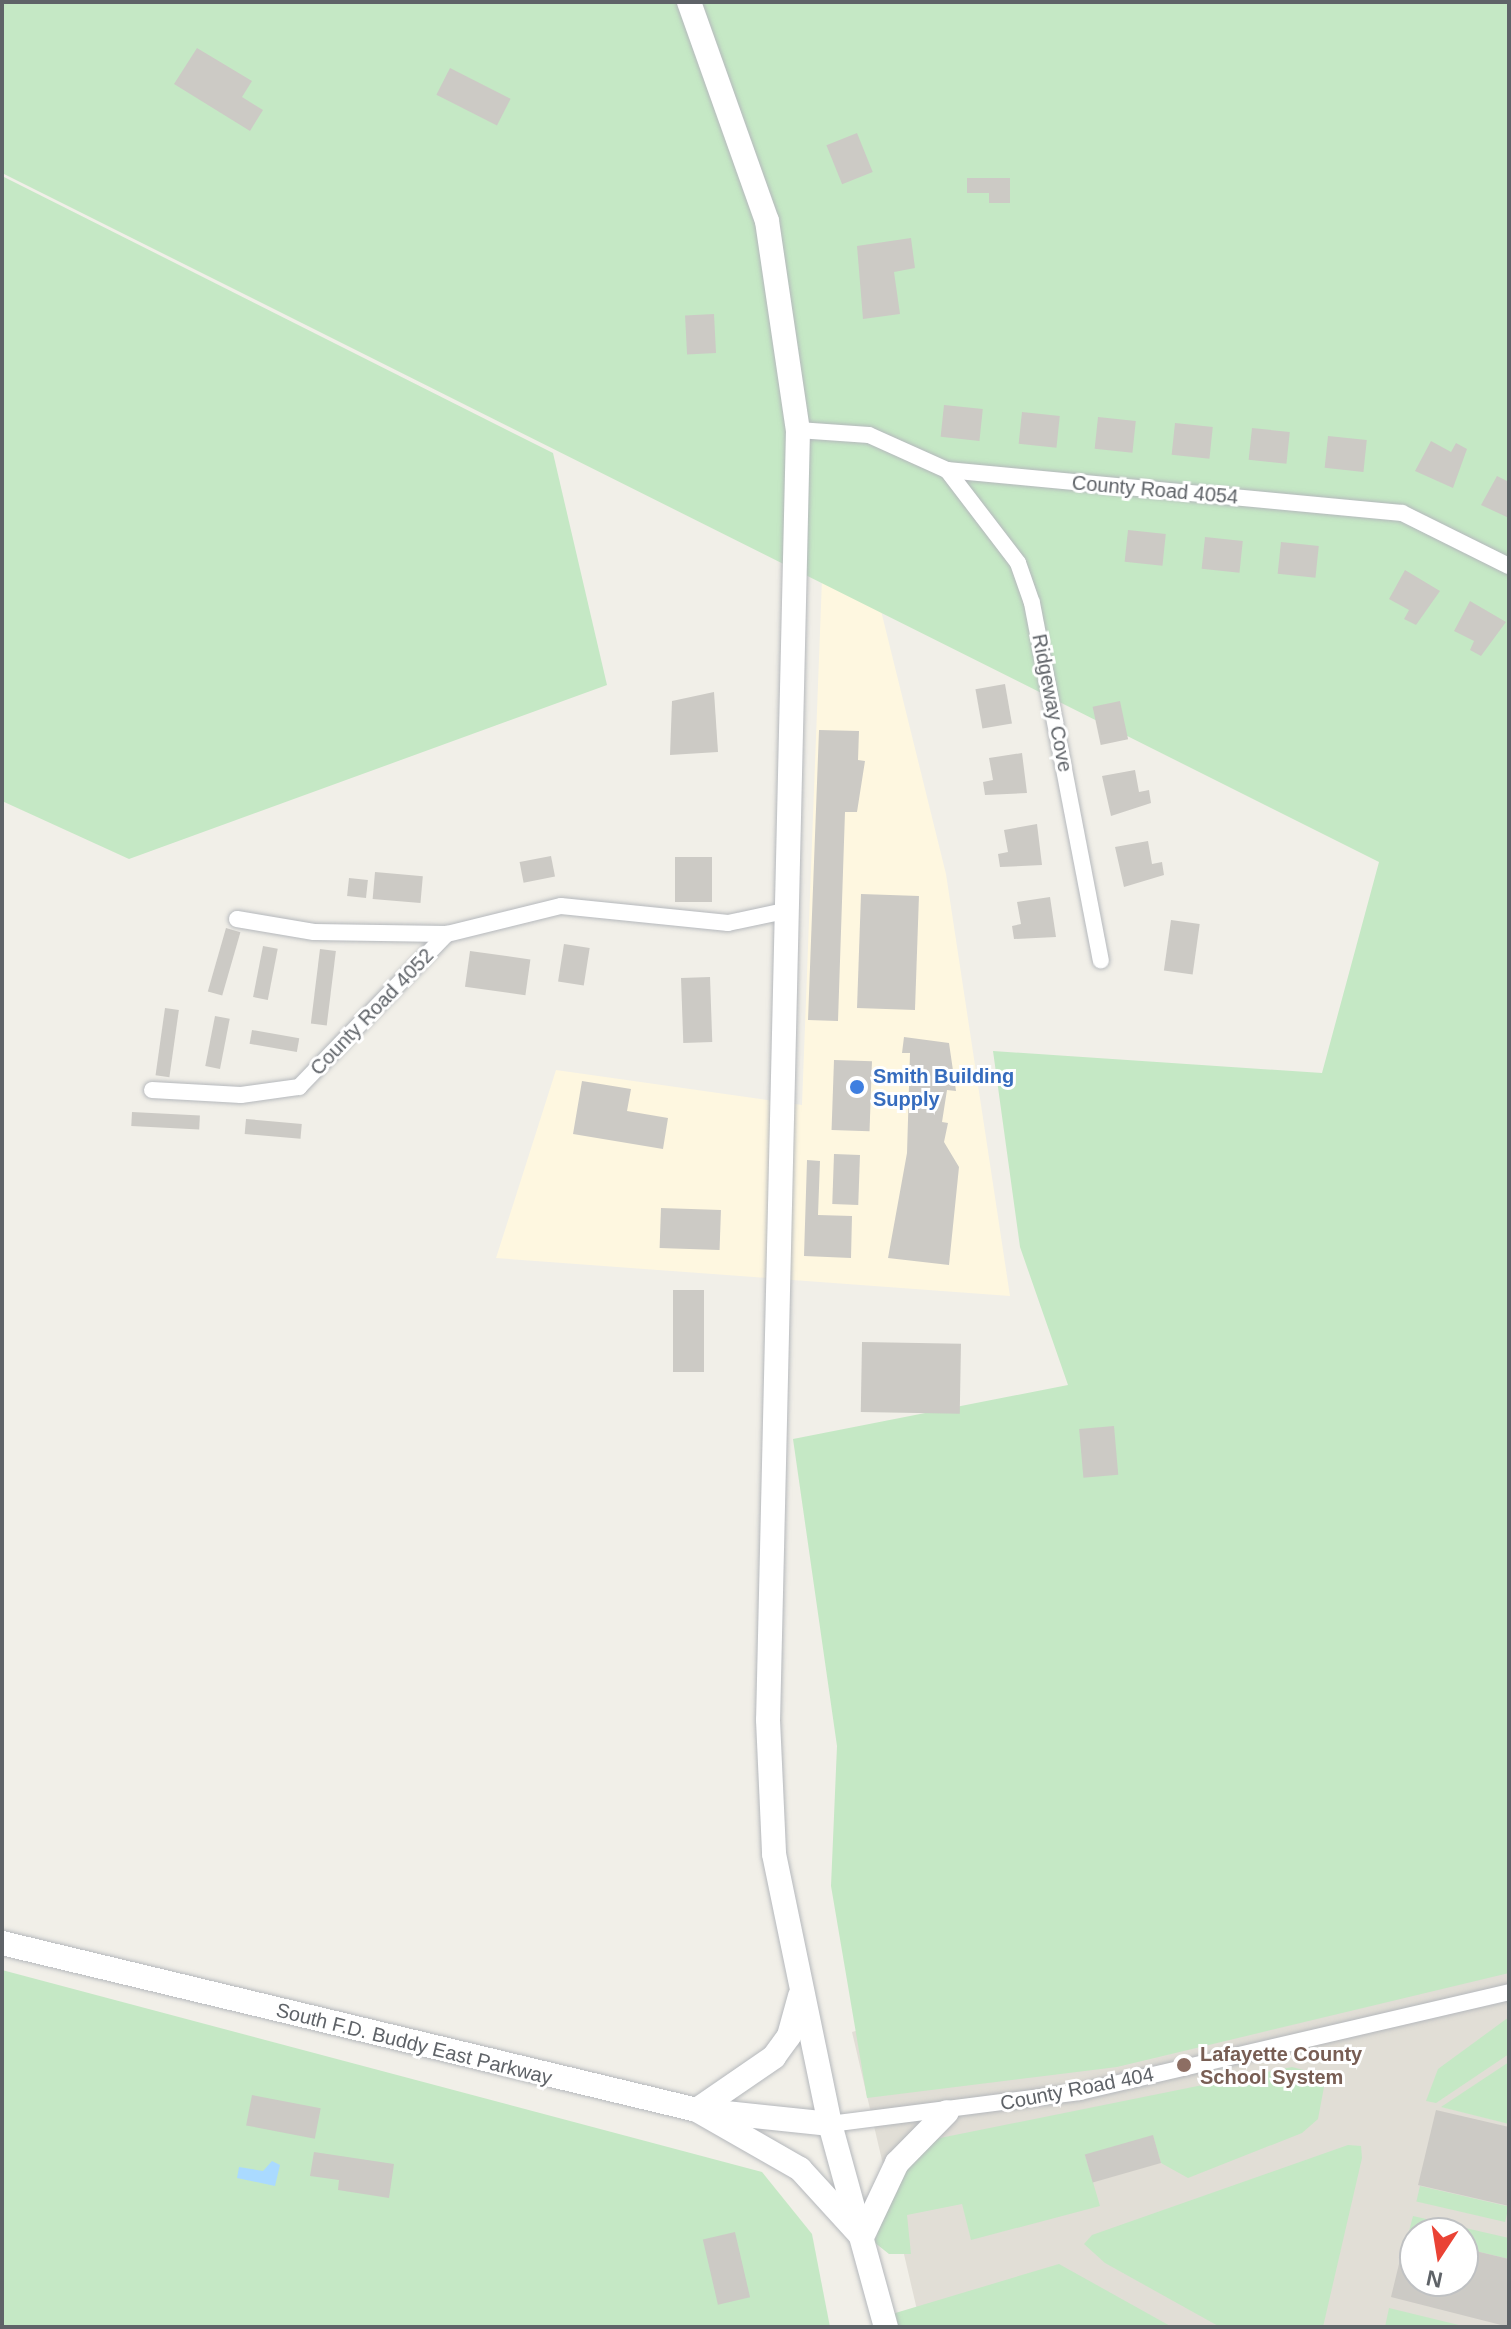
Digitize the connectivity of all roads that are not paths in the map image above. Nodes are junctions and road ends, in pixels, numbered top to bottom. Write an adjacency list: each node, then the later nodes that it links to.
1 (689, 2): 2 (main road)
2 (798, 430): 3 (street, County Road 4054); 5 (main road)
3 (947, 470): 4 (street, County Road 4054); 8 (street, Ridgeway Cove)
4 (1509, 566)
5 (789, 910): 7 (street, County Road 4052); 11 (main road)
6 (237, 919): 7 (street, County Road 4052)
7 (447, 934): 9 (street, County Road 4052)
8 (1101, 960)
9 (152, 1090)
10 (2, 1943): 13 (main road, South F.D. Buddy East Parkway)
11 (802, 1989): 13 (main road); 15 (main road)
12 (1509, 1992): 14 (street, County Road 404)
13 (697, 2110): 15 (main road, South F.D. Buddy East Parkway); 16 (main road)
14 (947, 2112): 15 (street, County Road 404); 16 (main road)
15 (830, 2124): 16 (main road)
16 (862, 2237): 17 (main road)
17 (886, 2327)

